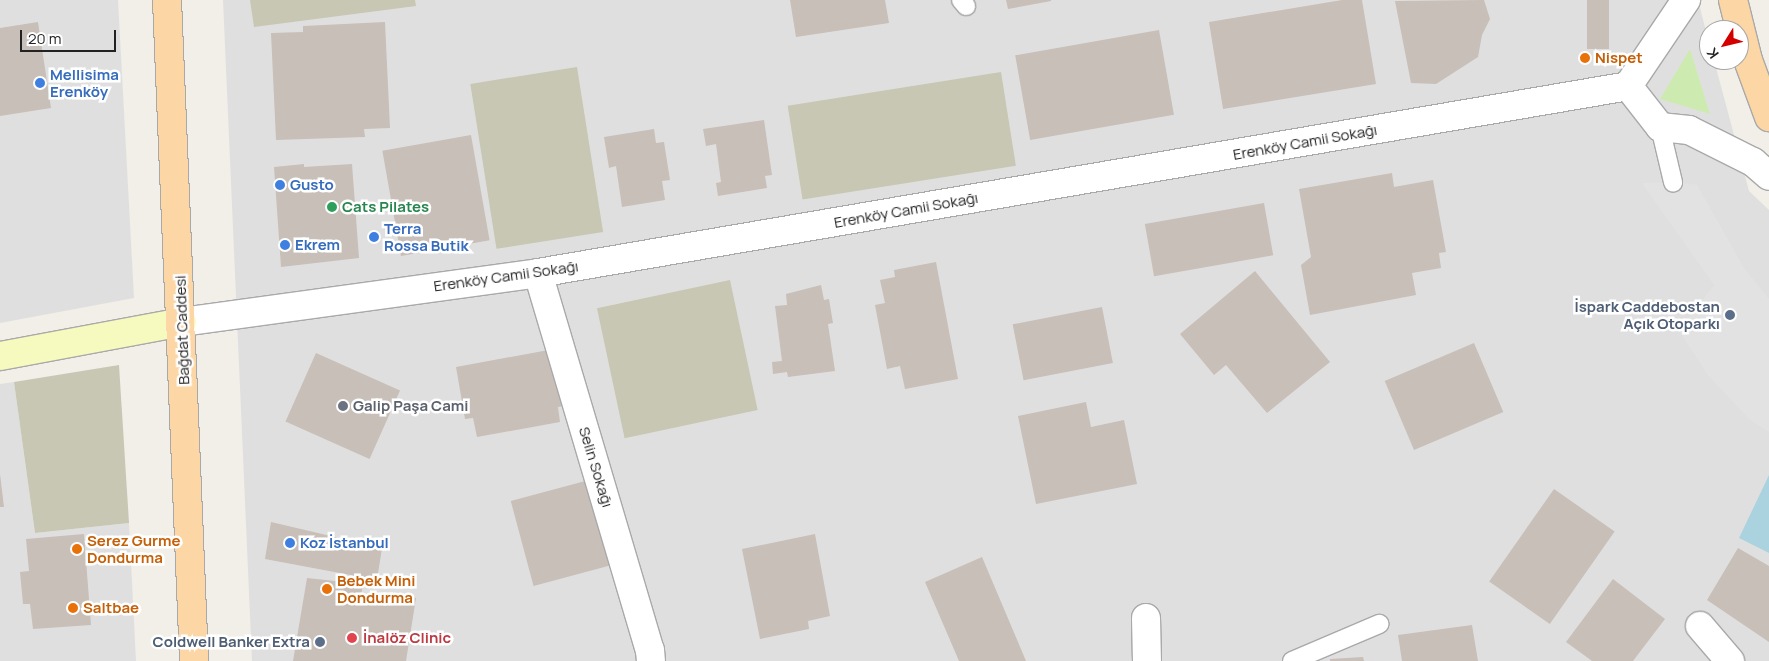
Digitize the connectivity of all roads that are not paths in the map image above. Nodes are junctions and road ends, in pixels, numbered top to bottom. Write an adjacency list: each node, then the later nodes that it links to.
1 (167, 0): 10 (main road, Bağdat Caddesi)
2 (1686, 0): 4 (street)
3 (1733, 0): 5 (main road)
4 (1628, 86): 6 (street); 9 (street, Erenköy Camii Sokağı)
5 (1769, 117)
6 (1660, 127): 7 (street); 8 (lane)
7 (1769, 176)
8 (1673, 182)
9 (538, 273): 10 (street, Erenköy Camii Sokağı); 16 (street, Selin Sokağı)
10 (182, 322): 11 (main road); 15 (main road, Bağdat Caddesi)
11 (0, 356)
12 (1146, 618): 17 (street)
13 (1379, 624): 18 (lane)
14 (1700, 626): 19 (street)
15 (194, 661)
16 (651, 661)
17 (1147, 661)
18 (1292, 661)
19 (1730, 661)

